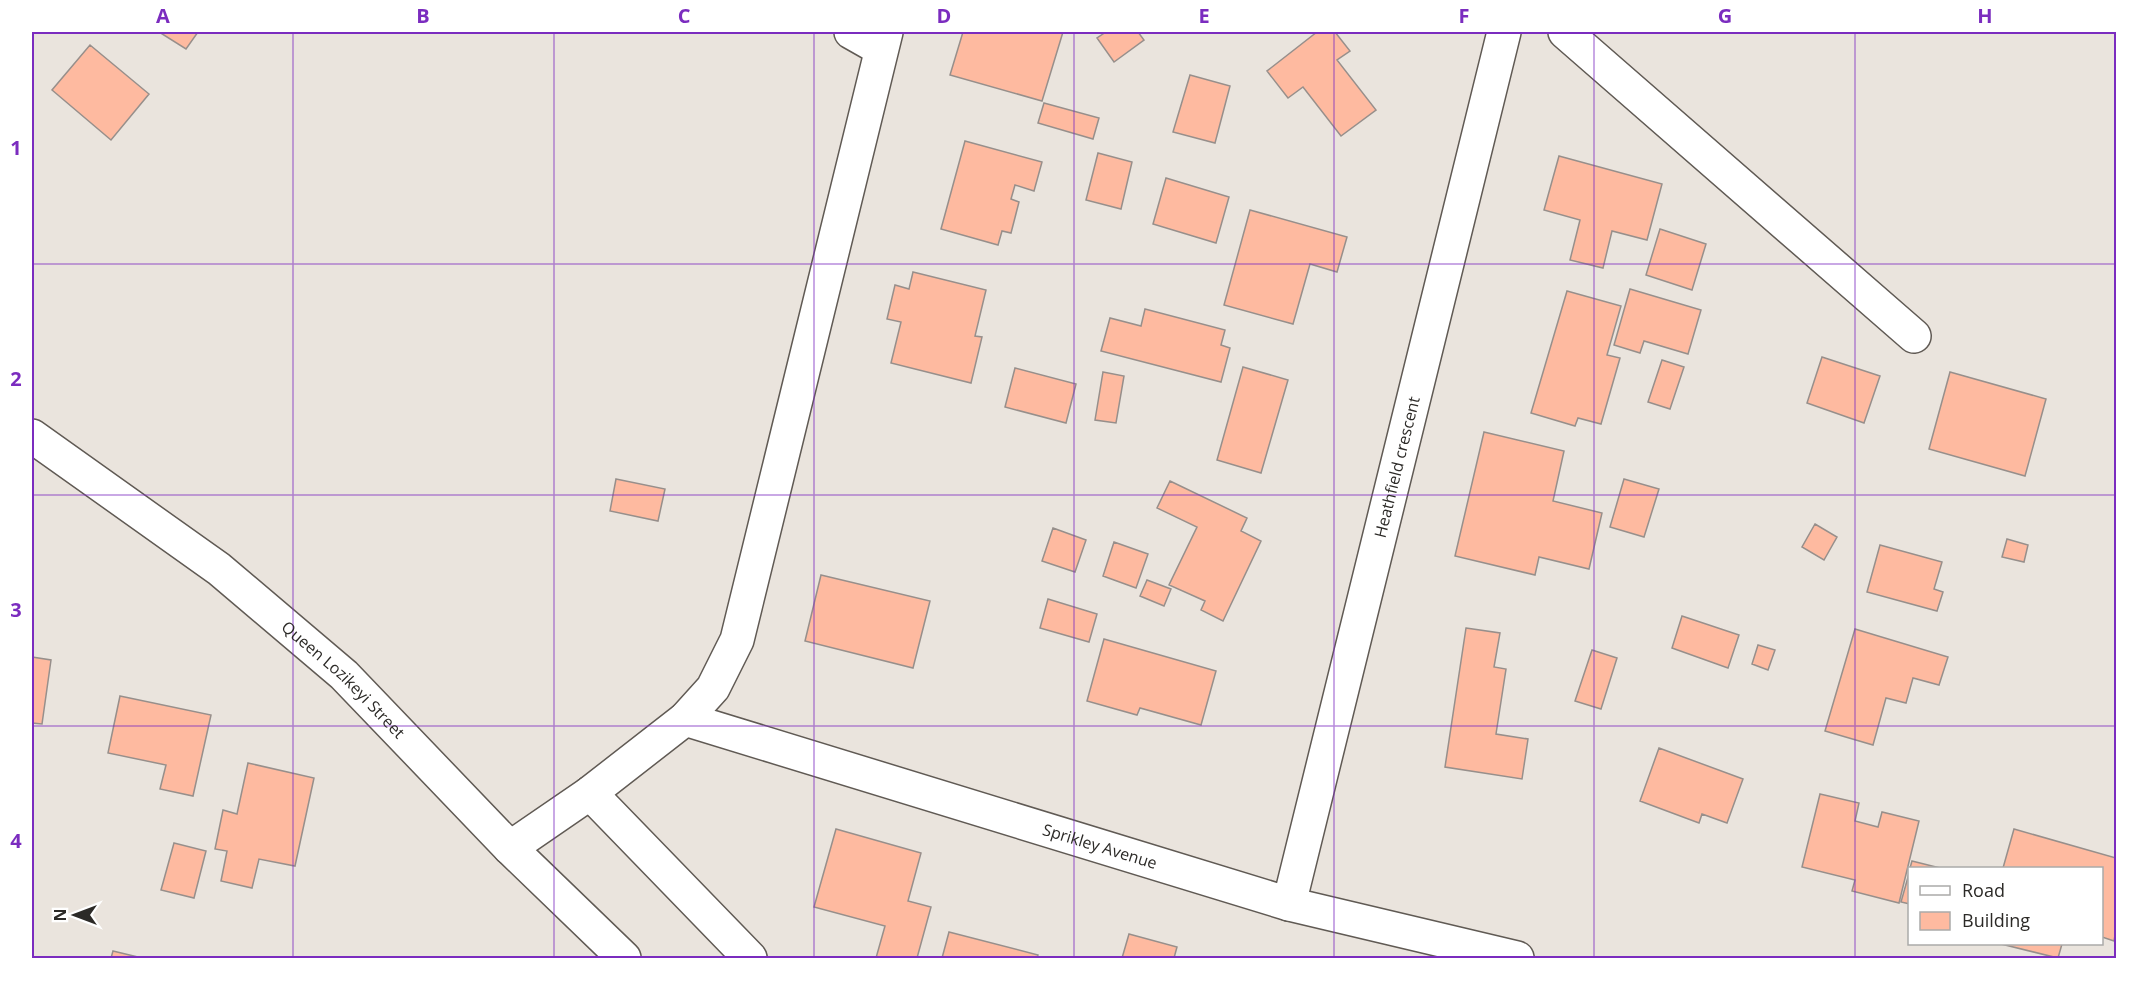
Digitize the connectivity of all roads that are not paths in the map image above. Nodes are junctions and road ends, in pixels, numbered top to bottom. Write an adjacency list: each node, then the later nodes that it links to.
1 (851, 32): 4 (street)
2 (1504, 32): 10 (street, Heathfield crescent)
3 (1565, 32): 5 (street)
4 (884, 40): 7 (street)
5 (1914, 336)
6 (32, 436): 9 (street, Queen Lozikeyi Street)
7 (684, 719): 8 (street); 10 (street, Sprikley Avenue)
8 (590, 793): 9 (street); 12 (street)
9 (510, 848): 11 (street, Queen Lozikeyi Street)
10 (1289, 904): 13 (street, Sprikley Avenue)
11 (624, 958)
12 (750, 958)
13 (1517, 958)

